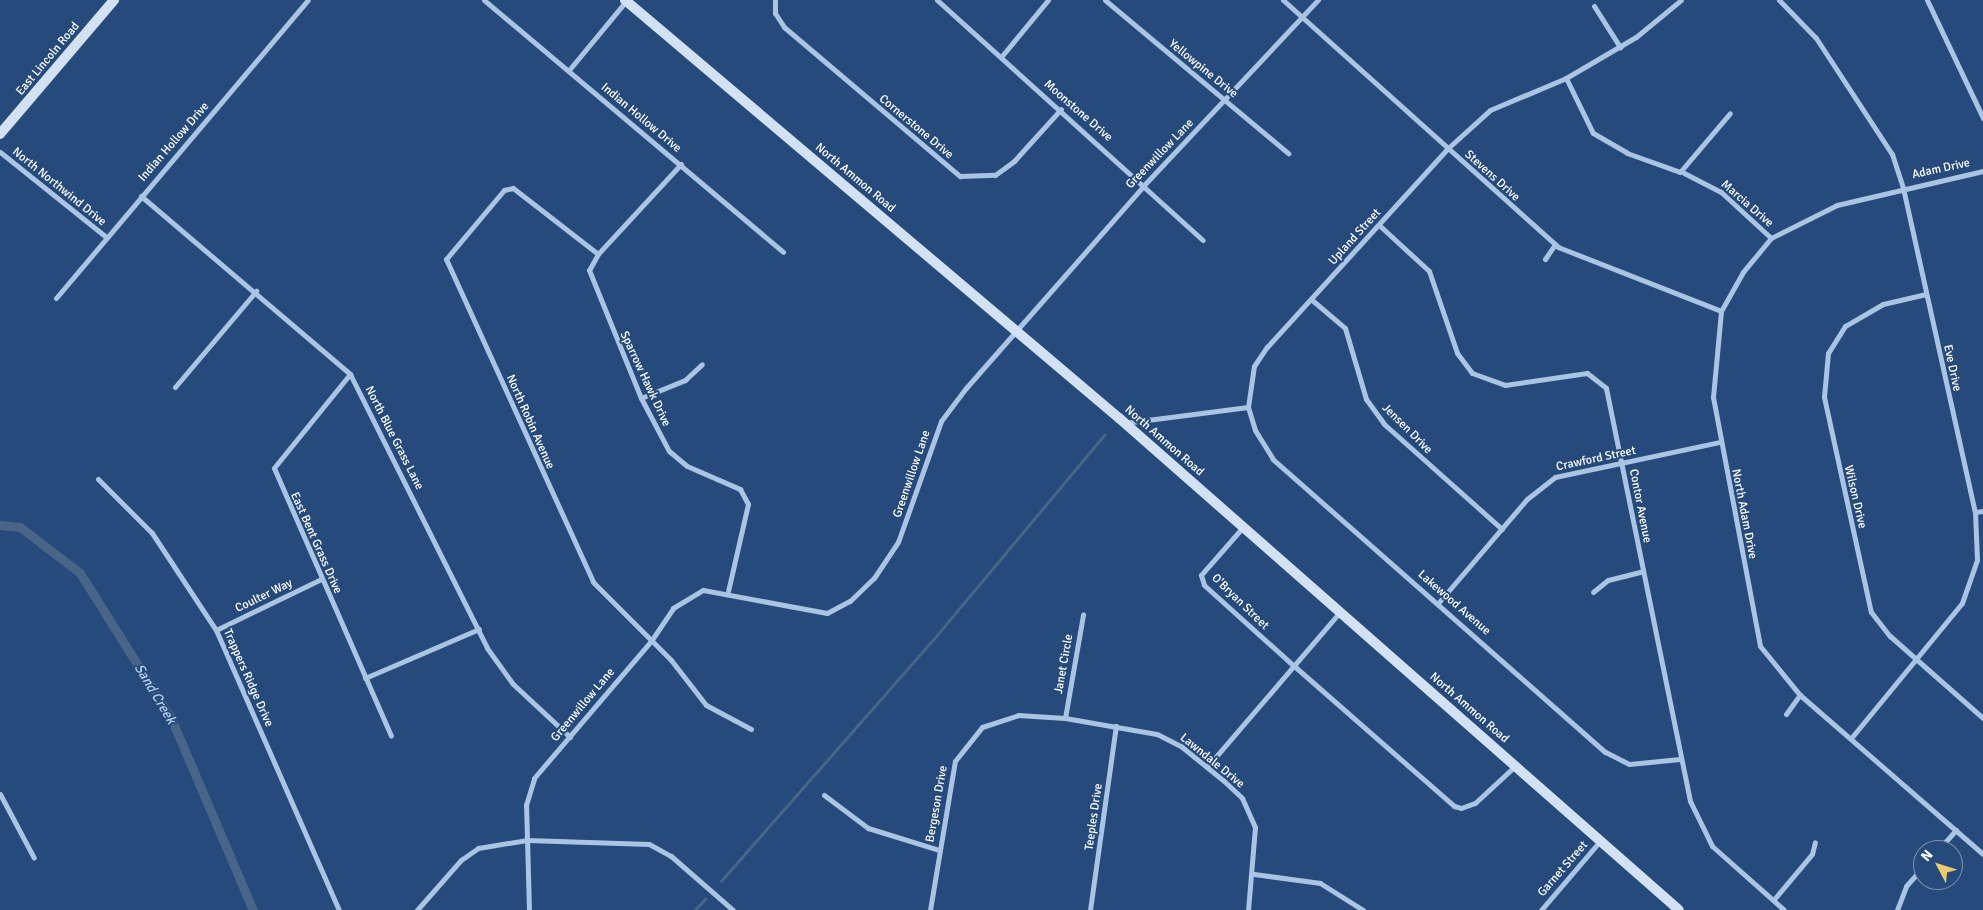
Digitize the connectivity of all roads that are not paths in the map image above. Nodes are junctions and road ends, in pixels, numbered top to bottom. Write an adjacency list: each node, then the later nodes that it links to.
1 (114, 0): 24 (main road, East Lincoln Road)
2 (308, 0): 33 (street, Indian Hollow Drive)
3 (484, 0): 18 (street, Indian Hollow Drive)
4 (626, 0): 18 (street); 47 (main road, North Ammon Road)
5 (775, 0): 21 (street, Cornerstone Drive)
6 (937, 0): 17 (street, Moonstone Drive)
7 (1048, 0): 17 (street)
8 (1105, 0): 20 (street, Yellowpine Drive)
9 (1283, 0): 15 (street, Stevens Drive)
10 (1318, 0): 15 (street, Greenwillow Lane)
11 (1681, 0): 16 (street, Upland Street)
12 (1779, 0): 32 (street, Eve Drive)
13 (1927, 0): 23 (street)
14 (1594, 6): 16 (street)
15 (1303, 16): 20 (street, Greenwillow Lane); 25 (street, Stevens Drive)
16 (1620, 46): 19 (street, Upland Street)
17 (1000, 57): 21 (street, Moonstone Drive)
18 (569, 70): 28 (street, Indian Hollow Drive)
19 (1566, 78): 25 (street, Upland Street); 30 (street, Marcia Drive)
20 (1225, 100): 27 (street, Yellowpine Drive); 31 (street, Greenwillow Lane)
21 (1061, 110): 31 (street, Moonstone Drive)
22 (1730, 113): 30 (street)
23 (1983, 118)
24 (0, 134)
25 (1447, 149): 34 (street, Upland Street); 38 (street, Stevens Drive)
26 (0, 152): 35 (street, North Northwind Drive)
27 (1288, 154)
28 (681, 164): 39 (street, Indian Hollow Drive); 40 (street, Sparrow Hawk Drive)
29 (1983, 171): 32 (street, Adam Drive)
30 (1684, 173): 36 (street, Marcia Drive)
31 (1145, 184): 37 (street, Moonstone Drive); 47 (street, Greenwillow Lane)
32 (1903, 188): 36 (street, North Adam Drive); 43 (street, Eve Drive)
33 (141, 196): 35 (street, Indian Hollow Drive); 42 (street, North Blue Grass Lane)
34 (1378, 225): 45 (street, Upland Street); 55 (street, Contor Avenue)
35 (106, 237): 44 (street, Indian Hollow Drive)
36 (1771, 238): 46 (street, North Adam Drive)
37 (1203, 240)
38 (1555, 244): 41 (street); 46 (street, Stevens Drive)
39 (784, 252)
40 (598, 254): 51 (street, Sparrow Hawk Drive); 70 (street, North Robin Avenue)
41 (1545, 260)
42 (256, 291): 49 (street, North Blue Grass Lane); 50 (street)
43 (1926, 294): 58 (street, Eve Drive); 71 (street, Wilson Drive)
44 (56, 298)
45 (1312, 300): 52 (street, Upland Street); 60 (street, Jensen Drive)
46 (1721, 312): 54 (street, North Adam Drive)
47 (1015, 330): 53 (main road, North Ammon Road); 63 (street, Greenwillow Lane)
48 (702, 364): 51 (street)
49 (350, 374): 62 (street, East Bent Grass Drive); 68 (street, North Blue Grass Lane)
50 (175, 387)
51 (641, 398): 63 (street, Sparrow Hawk Drive)
52 (1248, 407): 53 (street); 65 (street, Lakewood Avenue)
53 (1124, 423): 59 (main road, North Ammon Road)
54 (1720, 442): 55 (street, Crawford Street); 74 (street, North Adam Drive)
55 (1622, 464): 60 (street, Crawford Street); 61 (street, Contor Avenue)
56 (98, 479): 69 (street, Trappers Ridge Drive)
57 (1983, 511): 58 (street)
58 (1975, 512): 71 (street, Eve Drive)
59 (1243, 527): 66 (main road, North Ammon Road); 72 (street, O'Bryan Street)
60 (1502, 529): 65 (street, Crawford Street)
61 (1642, 571): 64 (street); 83 (street, Contor Avenue)
62 (321, 579): 69 (street, Coulter Way); 73 (street, East Bent Grass Drive)
63 (728, 591): 70 (street, Greenwillow Lane)
64 (1593, 592)
65 (1439, 602): 83 (street, Lakewood Avenue)
66 (1340, 612): 72 (street); 84 (main road, North Ammon Road)
67 (1083, 615): 76 (street, Janet Circle)
68 (479, 629): 73 (street); 81 (street, North Blue Grass Lane)
69 (216, 630): 99 (street, Trappers Ridge Drive)
70 (651, 641): 79 (street, North Robin Avenue); 81 (street, Greenwillow Lane)
71 (1918, 661): 77 (street, Wilson Drive); 82 (street, Eve Drive)
72 (1293, 665): 84 (street); 85 (street)
73 (365, 678): 80 (street, East Bent Grass Drive)
74 (1800, 695): 75 (street); 82 (street, North Adam Drive)
75 (1786, 714)
76 (1065, 718): 78 (street, Bergeson Drive); 93 (street, Bergeson Drive)
77 (1983, 718)
78 (1116, 726): 85 (street, Lawndale Drive); 104 (street, Teeples Drive)
79 (751, 729)
80 (391, 736)
81 (570, 737): 89 (street, Greenwillow Lane)
82 (1851, 738): 88 (street, North Adam Drive)
83 (1680, 759): 98 (street, Contor Avenue)
84 (1516, 765): 91 (main road, North Ammon Road)
85 (1207, 767): 96 (street, Lawndale Drive)
86 (0, 794): 95 (street)
87 (824, 795): 93 (street)
88 (1956, 830): 90 (street); 94 (street, North Adam Drive)
89 (527, 840): 100 (street); 101 (street, Greenwillow Lane); 102 (street)
90 (1947, 840)
91 (1600, 841): 107 (street, Garnet Street); 108 (main road, North Ammon Road)
92 (1815, 842): 98 (street)
93 (939, 850): 103 (street, Bergeson Drive)
94 (1983, 854)
95 (34, 858)
96 (1254, 874): 105 (street, Lawndale Drive); 106 (street)
97 (1913, 878): 110 (street)
98 (1775, 898): 109 (street, Contor Avenue)
99 (340, 910)
100 (417, 910)
101 (529, 910)
102 (734, 910)
103 (930, 910)
104 (1090, 910)
105 (1248, 910)
106 (1363, 910)
107 (1541, 910)
108 (1679, 910)
109 (1784, 910)
110 (1898, 910)

